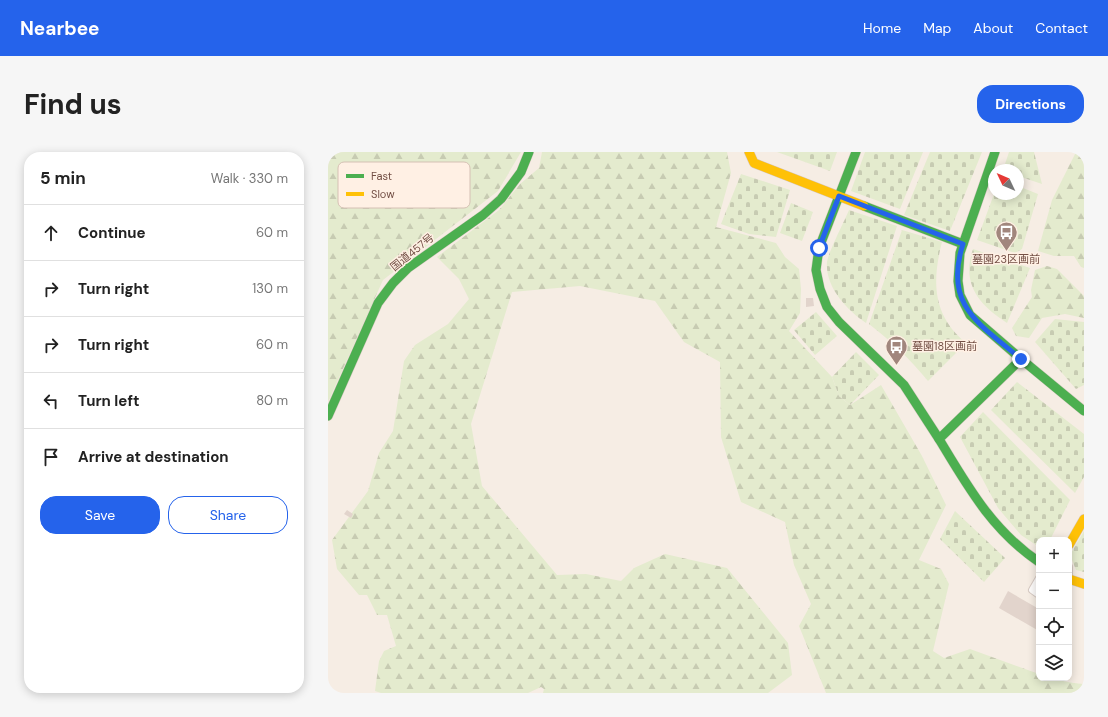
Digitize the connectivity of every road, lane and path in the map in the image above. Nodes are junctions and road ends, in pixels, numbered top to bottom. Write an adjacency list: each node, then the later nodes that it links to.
1 (529, 152): 9 (main road, 国道457号)
2 (749, 152): 5 (main road)
3 (856, 152): 5 (main road)
4 (995, 152): 6 (main road)
5 (839, 196): 6 (main road); 10 (main road)
6 (963, 244): 7 (main road)
7 (1021, 359): 8 (main road); 10 (main road)
8 (1084, 411)
9 (328, 416)
10 (939, 439): 13 (main road)
11 (1084, 519): 12 (main road)
12 (1072, 540)
13 (1036, 560)
14 (1072, 580): 16 (main road)
15 (1036, 583): 17 (street)
16 (1084, 584)
17 (1036, 593)

